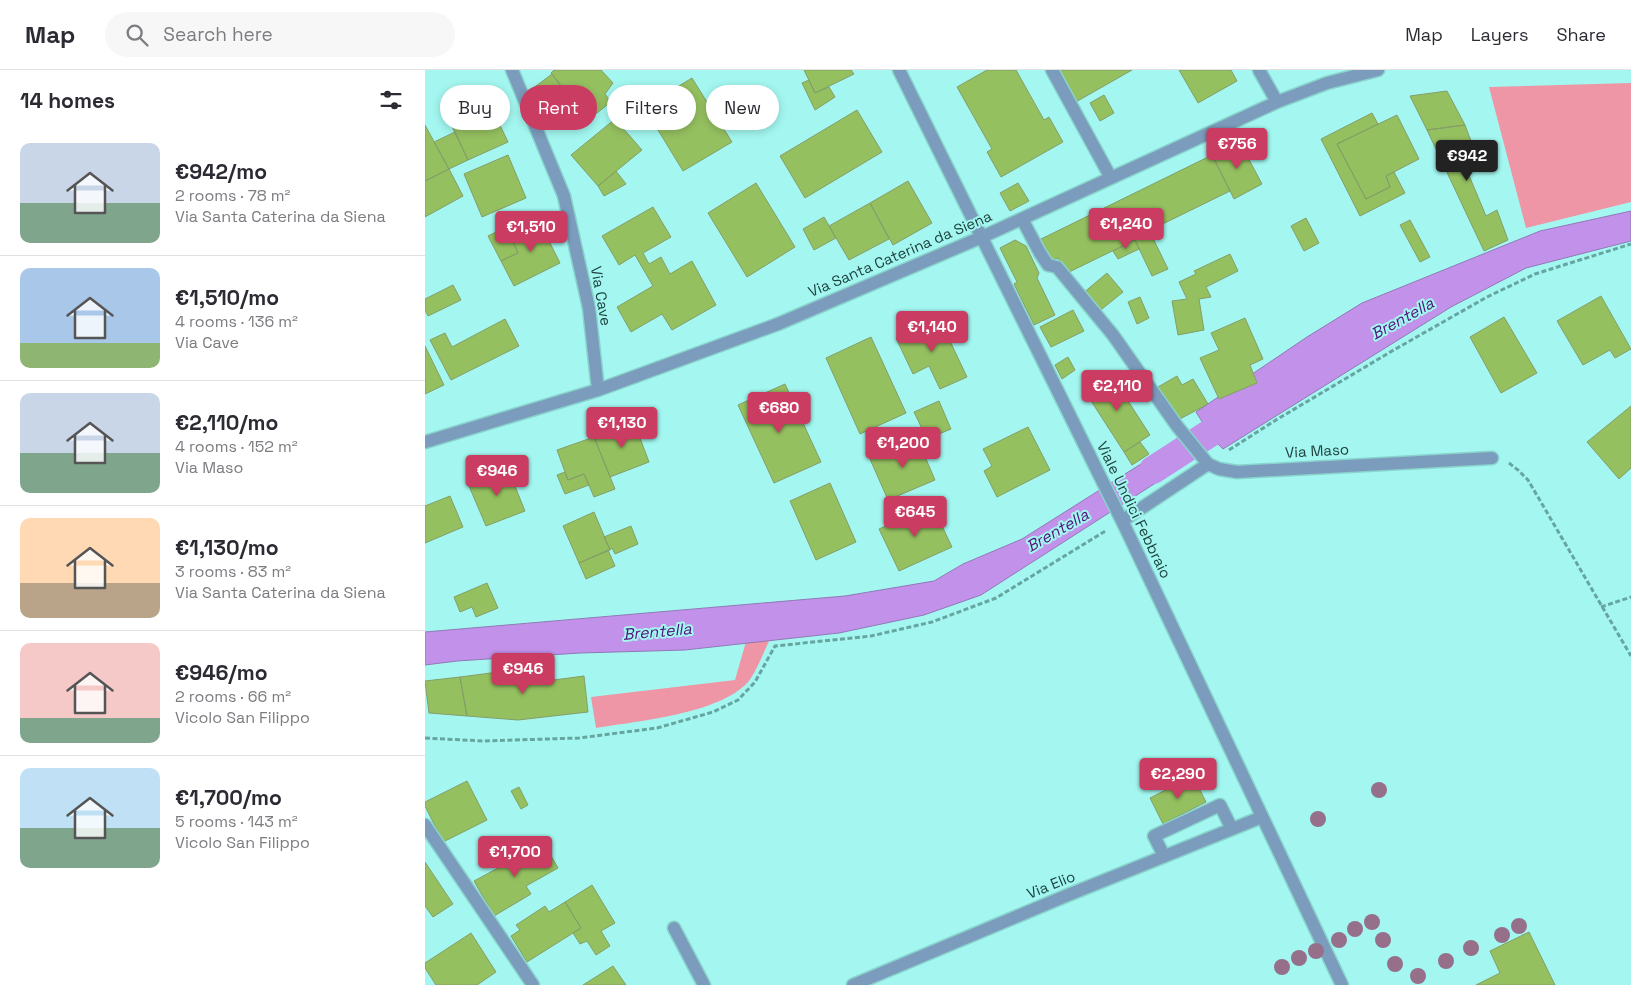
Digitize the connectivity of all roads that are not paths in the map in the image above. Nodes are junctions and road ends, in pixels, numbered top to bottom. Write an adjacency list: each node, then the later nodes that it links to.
1 (512, 70): 10 (street, Via Cave)
2 (899, 70): 9 (street, Viale Undici Febbraio)
3 (1052, 70): 7 (street)
4 (1259, 70): 6 (street)
5 (1378, 70): 6 (street, Via Santa Caterina da Siena)
6 (1277, 102): 7 (street, Via Santa Caterina da Siena)
7 (1111, 178): 8 (street, Via Santa Caterina da Siena)
8 (1022, 219): 9 (street, Via Santa Caterina da Siena); 13 (street)
9 (982, 237): 10 (street, Via Santa Caterina da Siena); 14 (street, Viale Undici Febbraio)
10 (598, 390): 11 (street, Via Santa Caterina da Siena)
11 (425, 442)
12 (1492, 458): 13 (street, Via Maso)
13 (1205, 461): 14 (street)
14 (1120, 517): 15 (street, Viale Undici Febbraio)
15 (1262, 817): 17 (street, Via Elio); 23 (street, Viale Undici Febbraio)
16 (425, 825): 20 (street)
17 (1232, 829): 18 (street, Via Elio); 18 (street)
18 (1164, 856): 22 (street, Via Elio)
19 (674, 928): 21 (street)
20 (533, 985)
21 (704, 985)
22 (853, 985)
23 (1342, 985)

